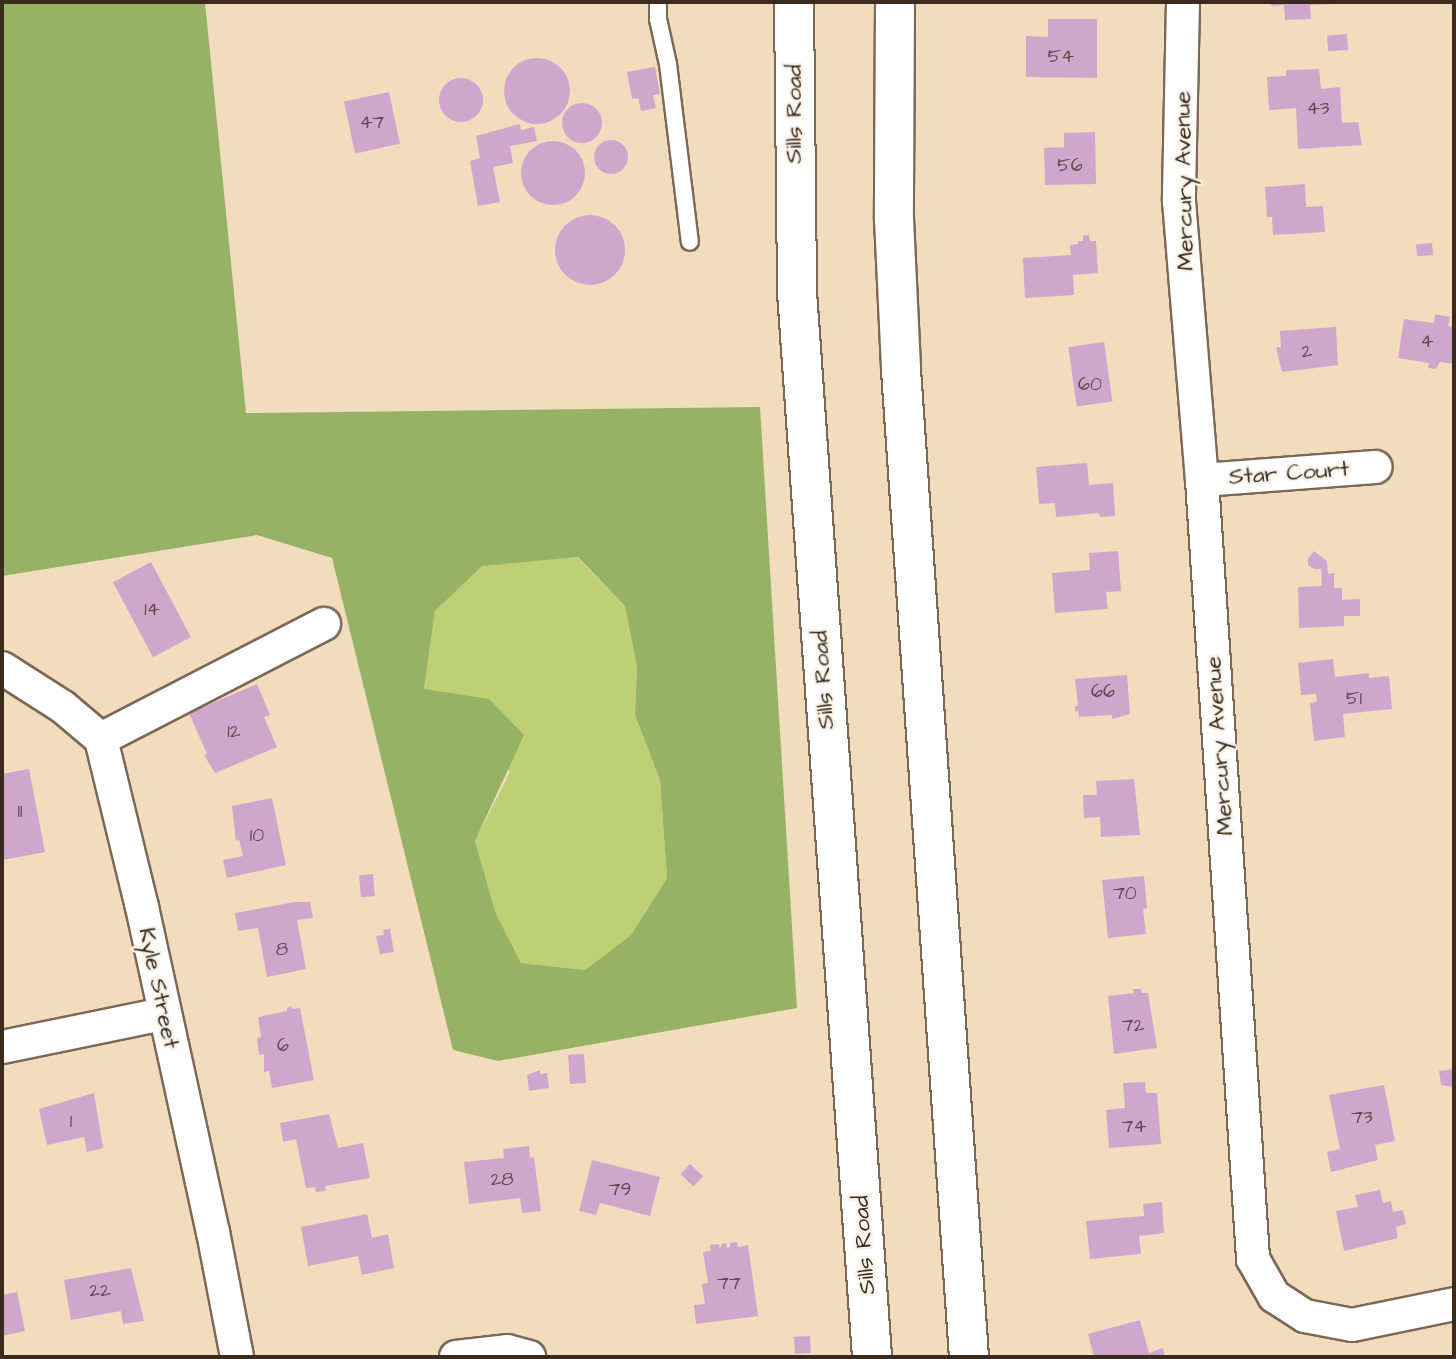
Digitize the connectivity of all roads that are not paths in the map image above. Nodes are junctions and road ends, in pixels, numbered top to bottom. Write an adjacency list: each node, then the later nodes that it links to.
1 (658, 2): 5 (lane)
2 (794, 2): 17 (main road, Sills Road)
3 (895, 2): 18 (main road)
4 (1183, 2): 7 (street, Mercury Avenue)
5 (690, 243)
6 (1376, 467): 7 (street, Star Court)
7 (1202, 480): 13 (street, Mercury Avenue)
8 (324, 624): 10 (street)
9 (2, 668): 10 (street)
10 (101, 739): 11 (street, Kyle Street)
11 (163, 1014): 12 (street); 14 (street, Kyle Street)
12 (2, 1047)
13 (1454, 1304)
14 (237, 1357)
15 (456, 1357): 16 (street)
16 (529, 1357)
17 (872, 1357)
18 (969, 1357)

